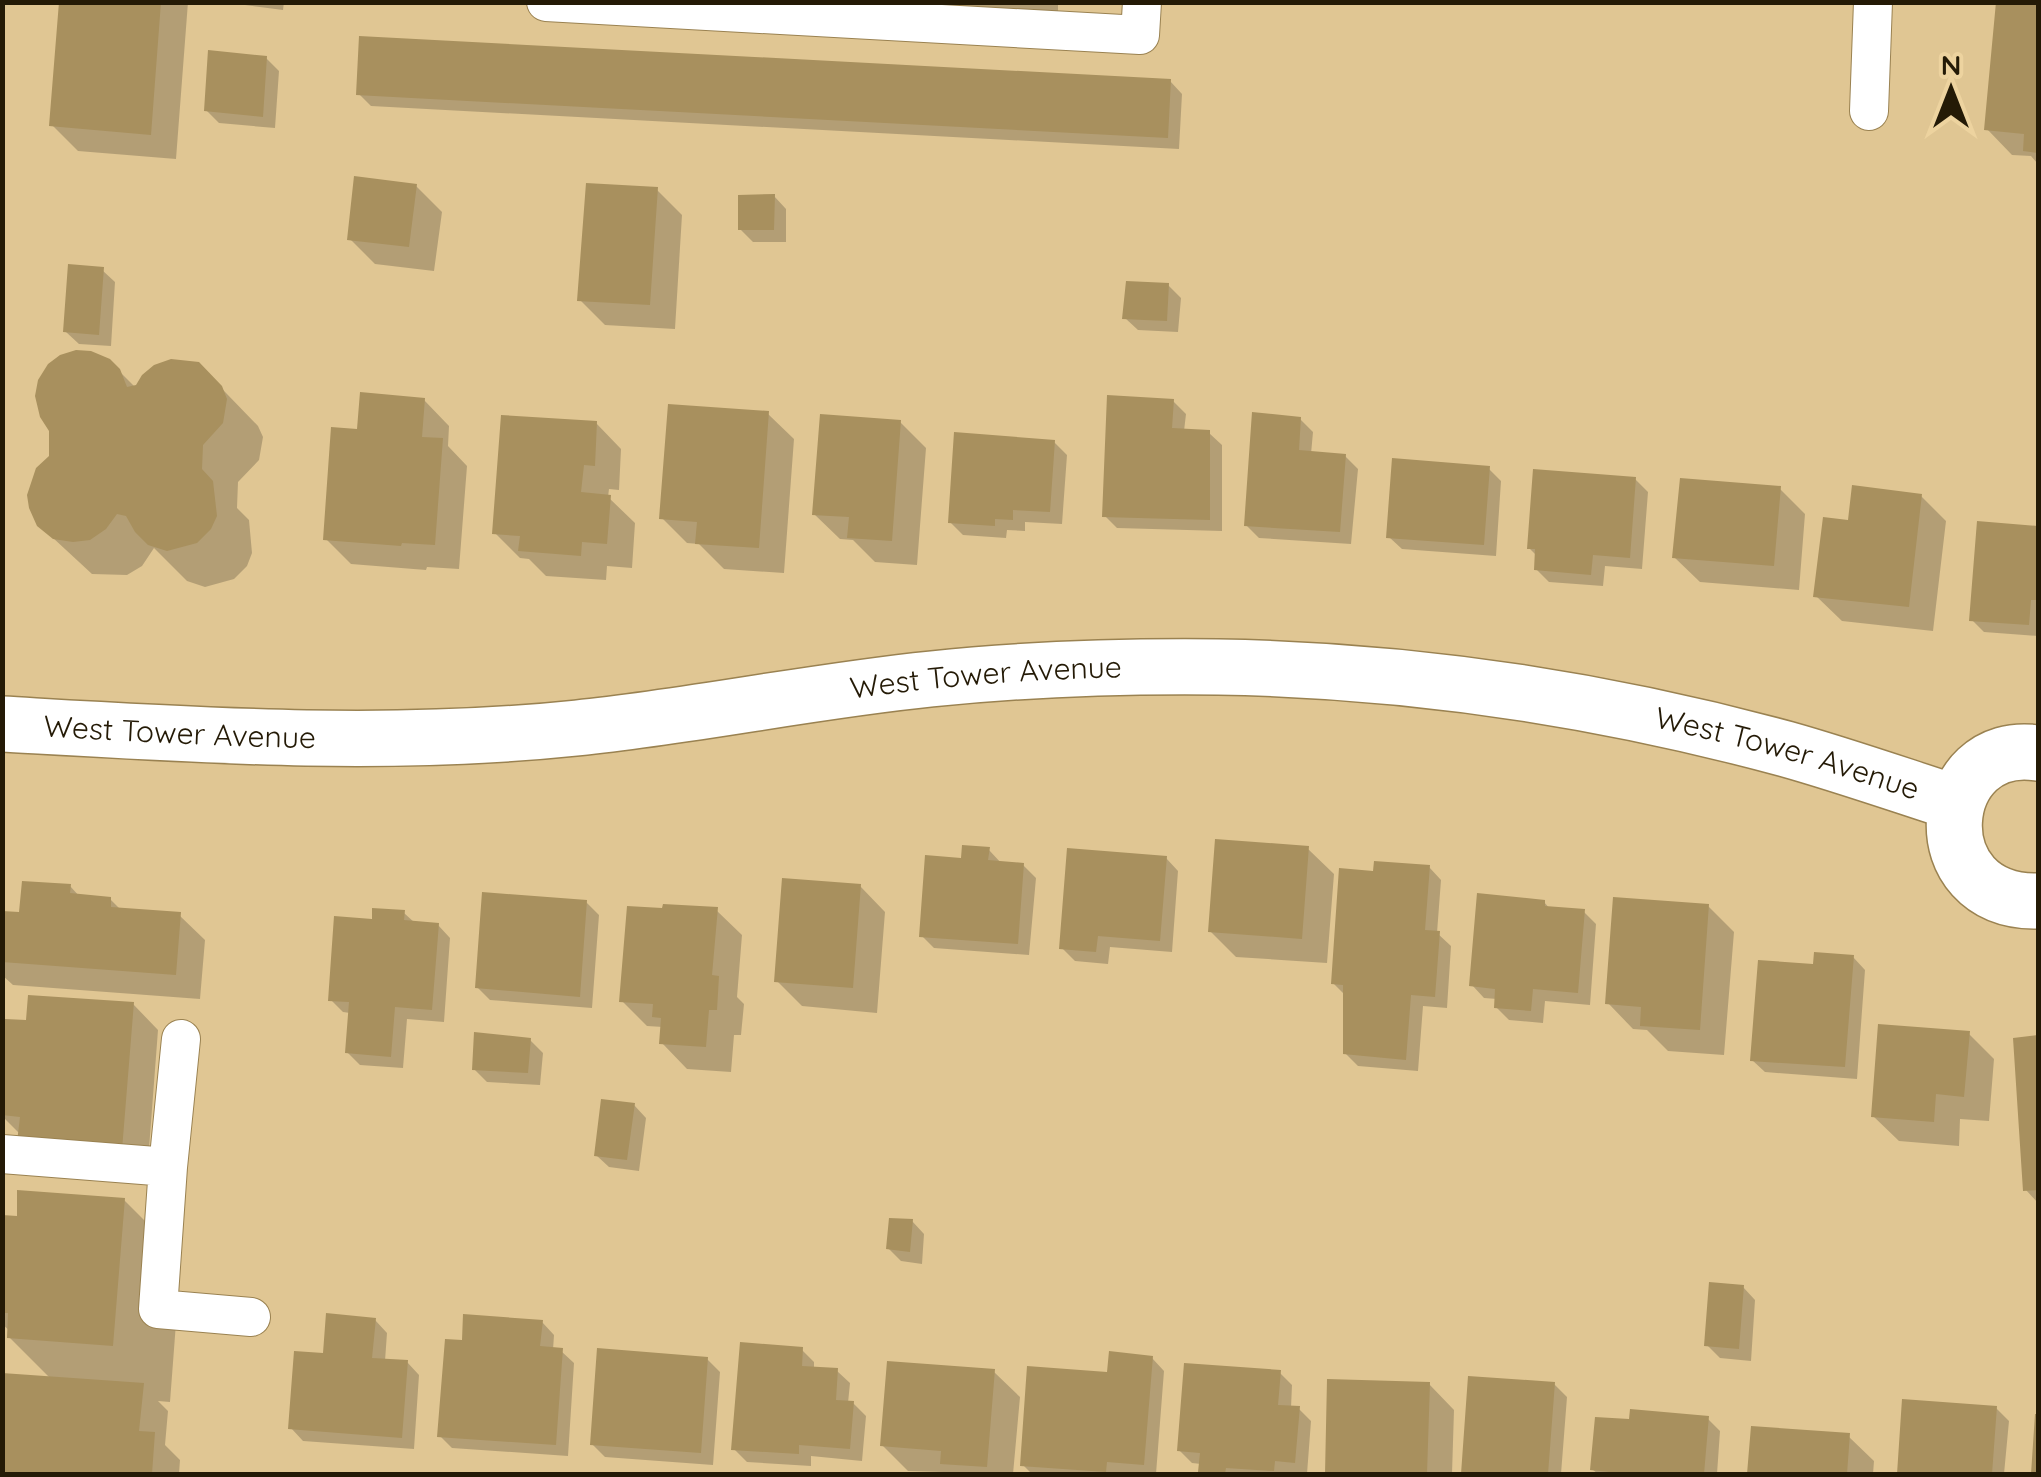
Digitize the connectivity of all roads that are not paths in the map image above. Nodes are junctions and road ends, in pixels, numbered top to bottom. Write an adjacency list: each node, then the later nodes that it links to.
1 (546, 2): 2 (lane)
2 (1142, 2)
3 (1873, 2): 4 (lane)
4 (1869, 112)
5 (2, 724): 7 (street, West Tower Avenue)
6 (2038, 753): 7 (street, West Tower Avenue)
7 (1956, 803): 8 (street, West Tower Avenue)
8 (2038, 901)
9 (180, 1039): 11 (lane)
10 (2, 1154): 11 (lane)
11 (168, 1167): 12 (lane)
12 (251, 1316)

